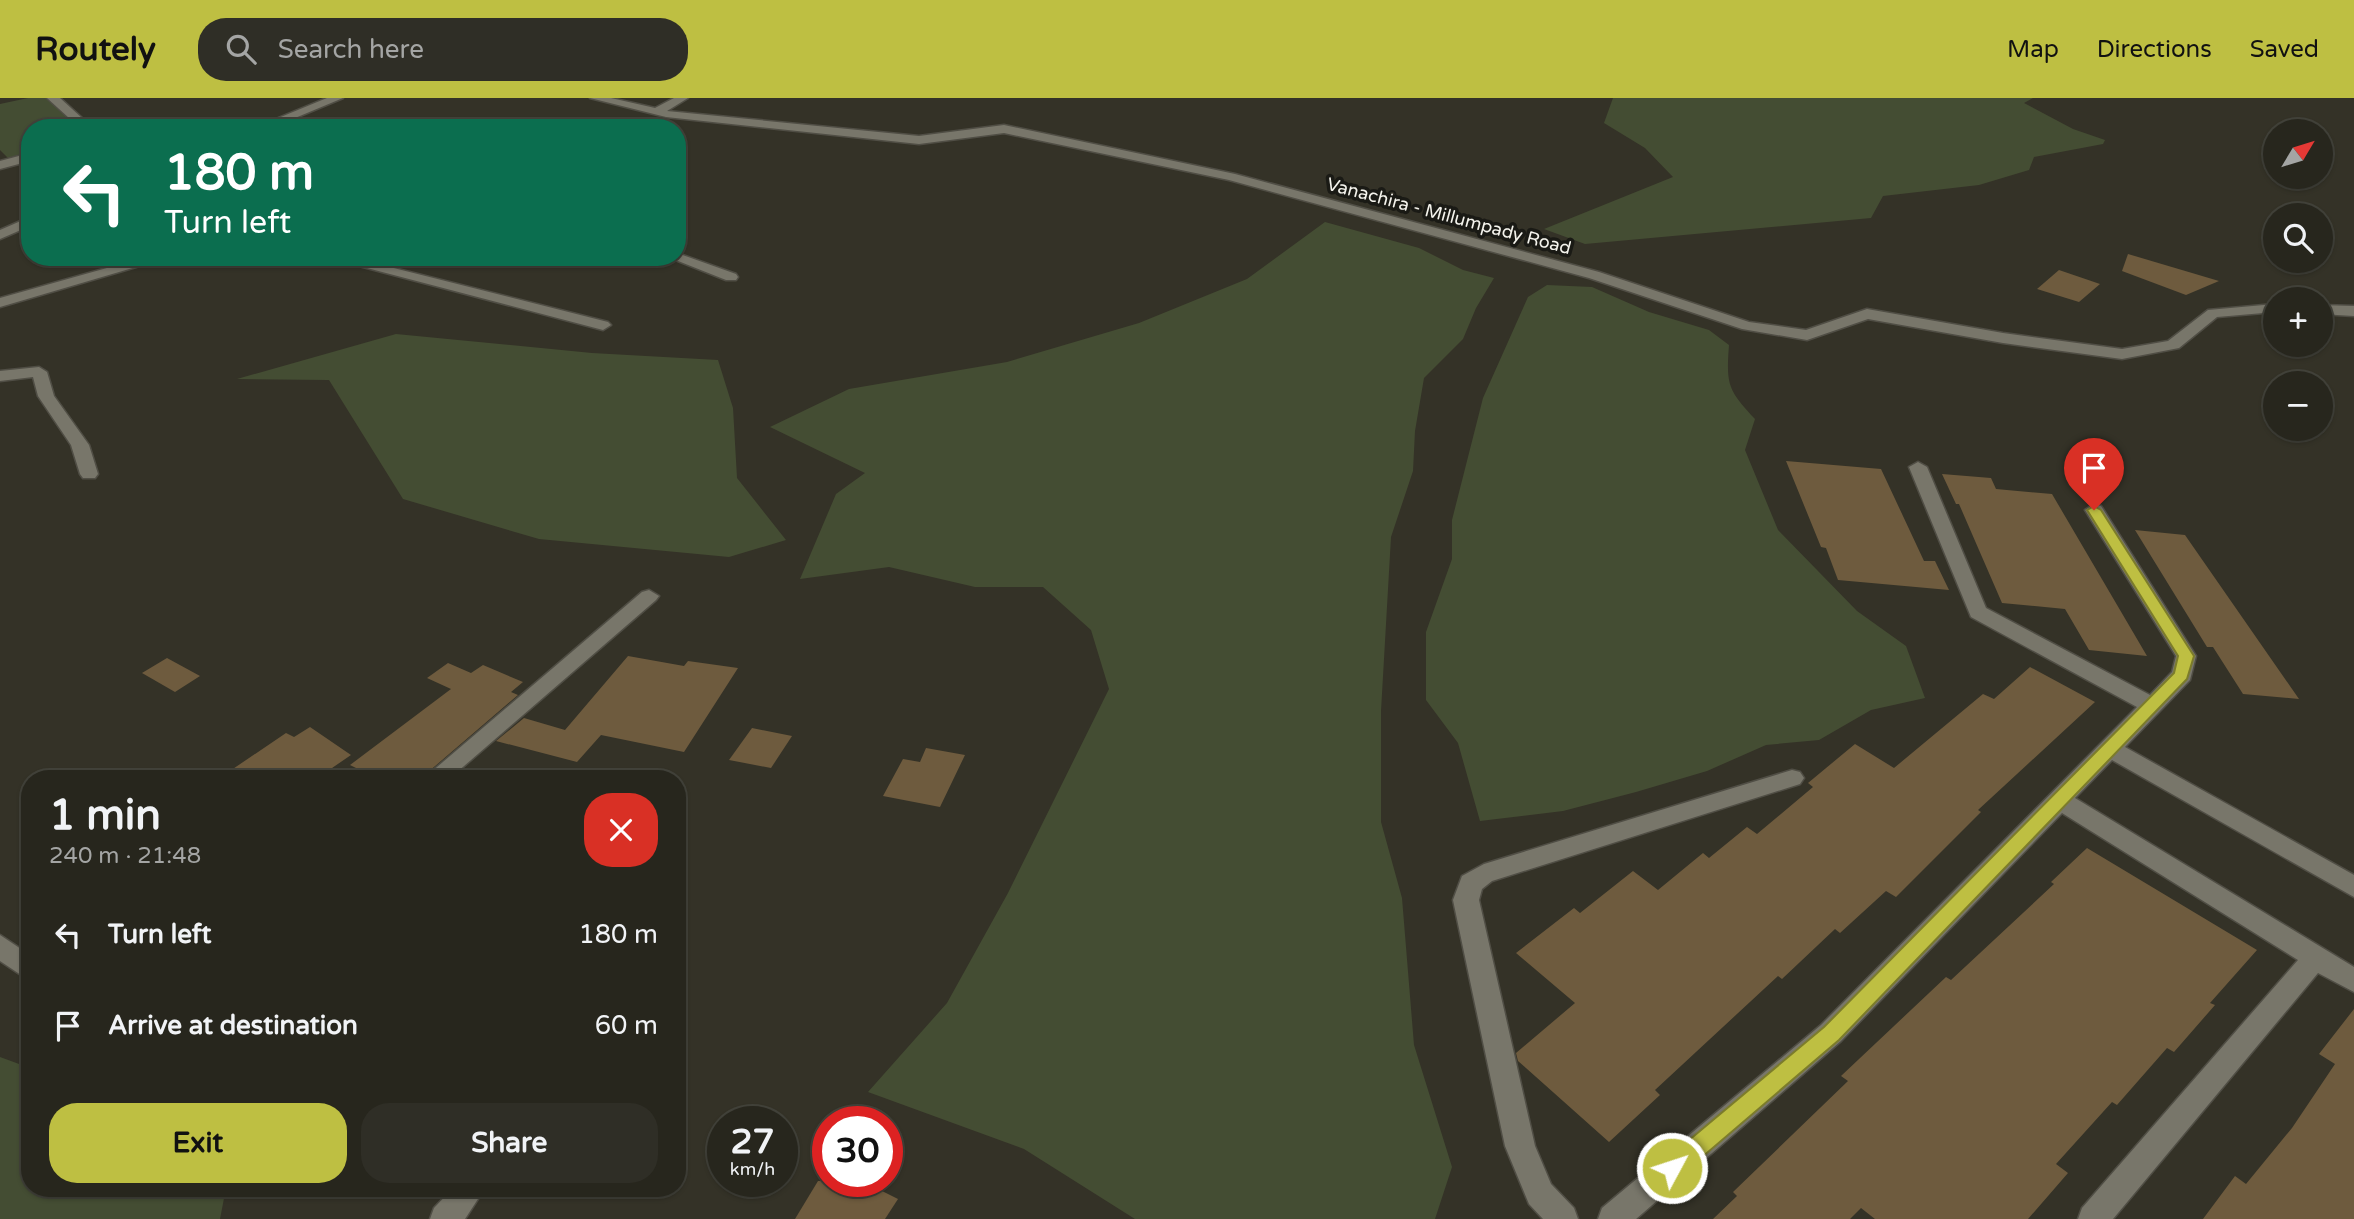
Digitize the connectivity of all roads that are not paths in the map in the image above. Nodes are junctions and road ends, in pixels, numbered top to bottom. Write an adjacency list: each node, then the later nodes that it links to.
1 (53, 98): 6 (street)
2 (337, 98): 7 (street)
3 (596, 98): 5 (street, Vanachira - Millumpady Road)
4 (682, 98): 5 (street)
5 (657, 111): 17 (street, Vanachira - Millumpady Road)
6 (77, 119)
7 (283, 119)
8 (21, 159): 9 (street)
9 (0, 165)
10 (21, 225): 11 (street)
11 (0, 235)
12 (686, 261): 15 (street)
13 (131, 266): 16 (street)
14 (368, 266): 20 (street)
15 (731, 276)
16 (0, 303)
17 (2263, 309)
18 (2333, 309): 19 (street)
19 (2354, 310)
20 (603, 325)
21 (0, 376): 23 (street)
22 (1918, 467): 26 (street)
23 (89, 474)
24 (2094, 510): 26 (street)
25 (649, 596): 28 (street)
26 (2151, 705): 27 (street)
27 (2111, 749): 30 (street); 31 (street)
28 (445, 770)
29 (1792, 778): 36 (street)
30 (2061, 801): 33 (street); 37 (street)
31 (2354, 887)
32 (0, 946): 34 (street)
33 (2315, 958): 35 (street); 38 (street)
34 (21, 963)
35 (2354, 981)
36 (1563, 1219)
37 (1613, 1219)
38 (2093, 1219)

